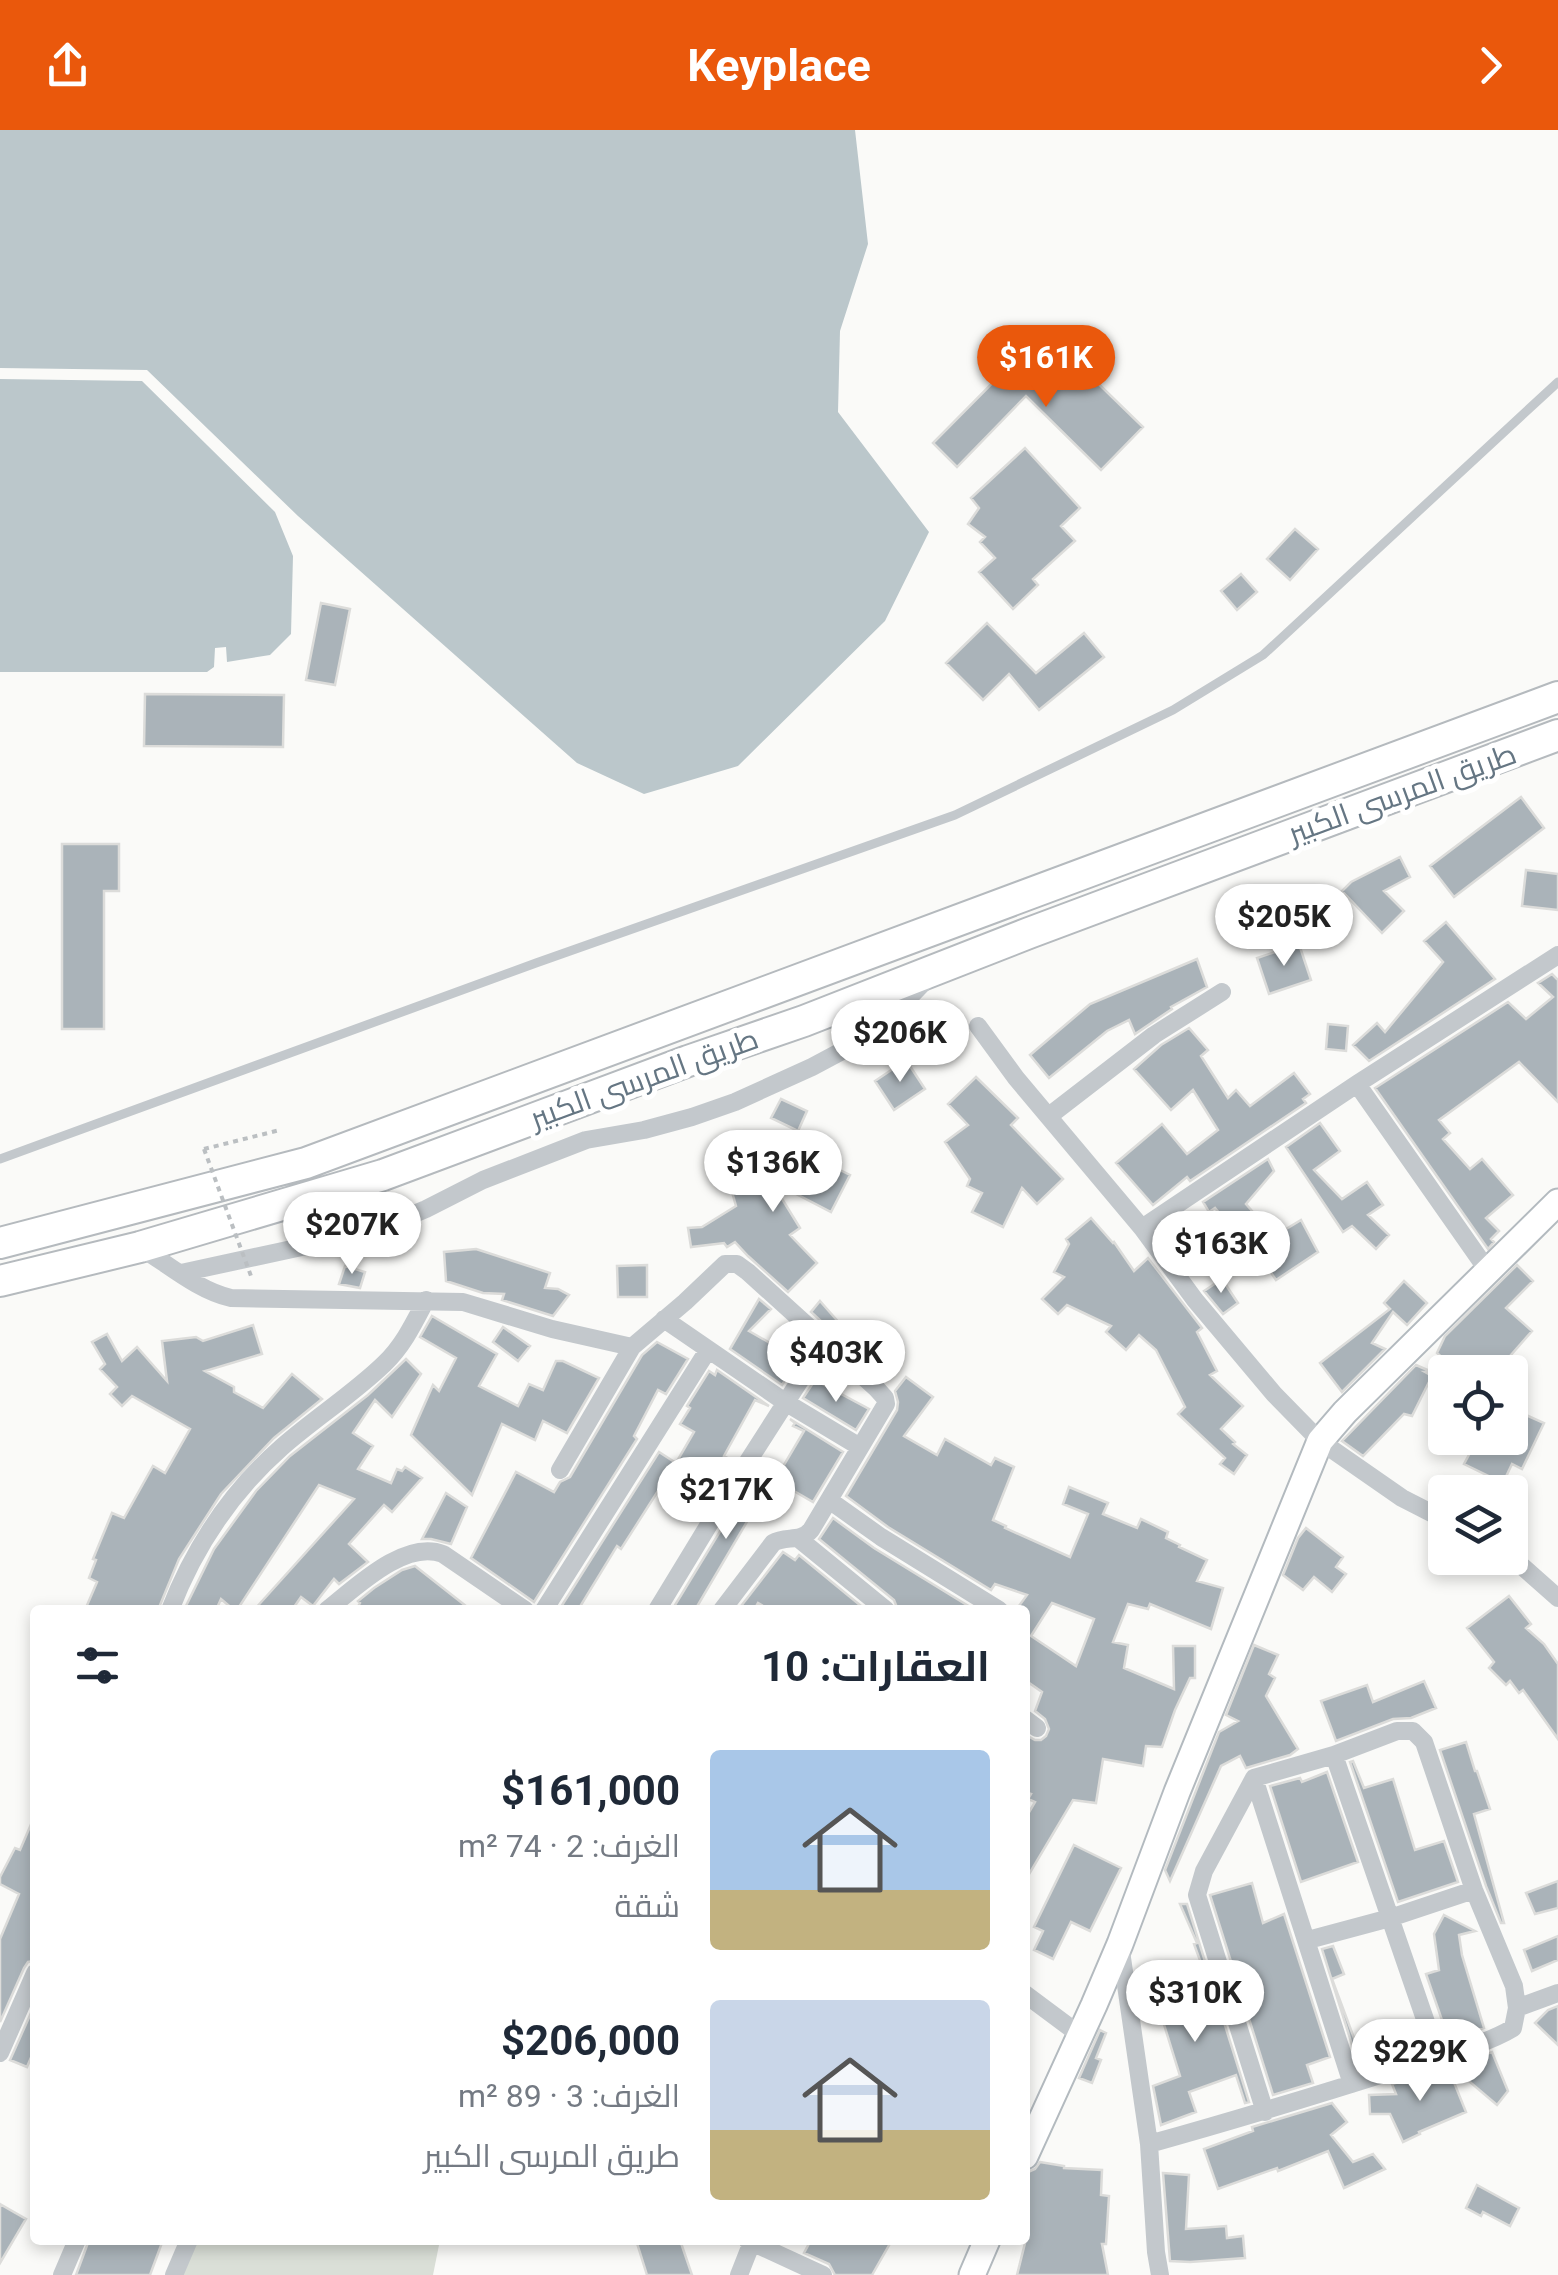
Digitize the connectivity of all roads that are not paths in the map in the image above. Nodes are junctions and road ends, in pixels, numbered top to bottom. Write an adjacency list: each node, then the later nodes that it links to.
1 (1558, 382): 10 (lane)
2 (1558, 697): 13 (main road, طريق المرسى الكبير)
3 (1558, 735): 5 (main road, طريق المرسى الكبير)
4 (1558, 955): 8 (street)
5 (934, 972): 14 (main road, طريق المرسى الكبير); 16 (street)
6 (1222, 992): 9 (street)
7 (978, 1026): 9 (street)
8 (1357, 1084): 12 (street); 15 (street)
9 (1049, 1116): 12 (street)
10 (0, 1159)
11 (1558, 1202): 15 (main road)
12 (1142, 1228): 24 (street)
13 (0, 1244)
14 (140, 1248): 16 (street); 17 (main road, طريق المرسى الكبير)
15 (1488, 1271): 24 (main road)
16 (181, 1273): 18 (street)
17 (0, 1281)
18 (426, 1300): 21 (street); 32 (street)
19 (664, 1319): 20 (street); 21 (street); 22 (street)
20 (824, 1343): 23 (street); 25 (street)
21 (632, 1347): 26 (street)
22 (708, 1350): 23 (street); 35 (street)
23 (786, 1402): 25 (street); 36 (street)
24 (1320, 1441): 28 (street); 45 (main road)
25 (860, 1447): 27 (street)
26 (560, 1470)
27 (829, 1500): 29 (street); 39 (street)
28 (1428, 1511)
29 (799, 1539): 37 (street); 38 (street)
30 (1528, 1571): 31 (street)
31 (1558, 1598)
32 (172, 1605)
33 (334, 1605): 34 (street)
34 (518, 1605)
35 (547, 1605)
36 (660, 1605)
37 (726, 1605)
38 (880, 1605)
39 (991, 1605)
40 (1334, 1755): 41 (street); 42 (street); 43 (street)
41 (1254, 1778): 44 (street); 54 (street)
42 (1474, 1890): 43 (street); 49 (street)
43 (1390, 1918): 44 (street); 52 (street)
44 (1308, 1940): 53 (street)
45 (1120, 1944): 50 (main road); 55 (street)
46 (30, 1984): 51 (street)
47 (1558, 1992): 49 (street)
48 (1030, 1998): 50 (street)
49 (1517, 2008): 52 (street)
50 (1080, 2035): 56 (main road)
51 (0, 2052)
52 (1438, 2057): 53 (street)
53 (1352, 2084): 54 (street)
54 (1265, 2112): 55 (street)
55 (1149, 2144): 67 (street)
56 (1030, 2145)
57 (75, 2245): 62 (street)
58 (187, 2245): 63 (street)
59 (748, 2245): 64 (street)
60 (758, 2245): 65 (street)
61 (985, 2245): 66 (main road)
62 (62, 2275)
63 (174, 2275)
64 (739, 2275)
65 (824, 2275)
66 (972, 2275)
67 (1160, 2275)

